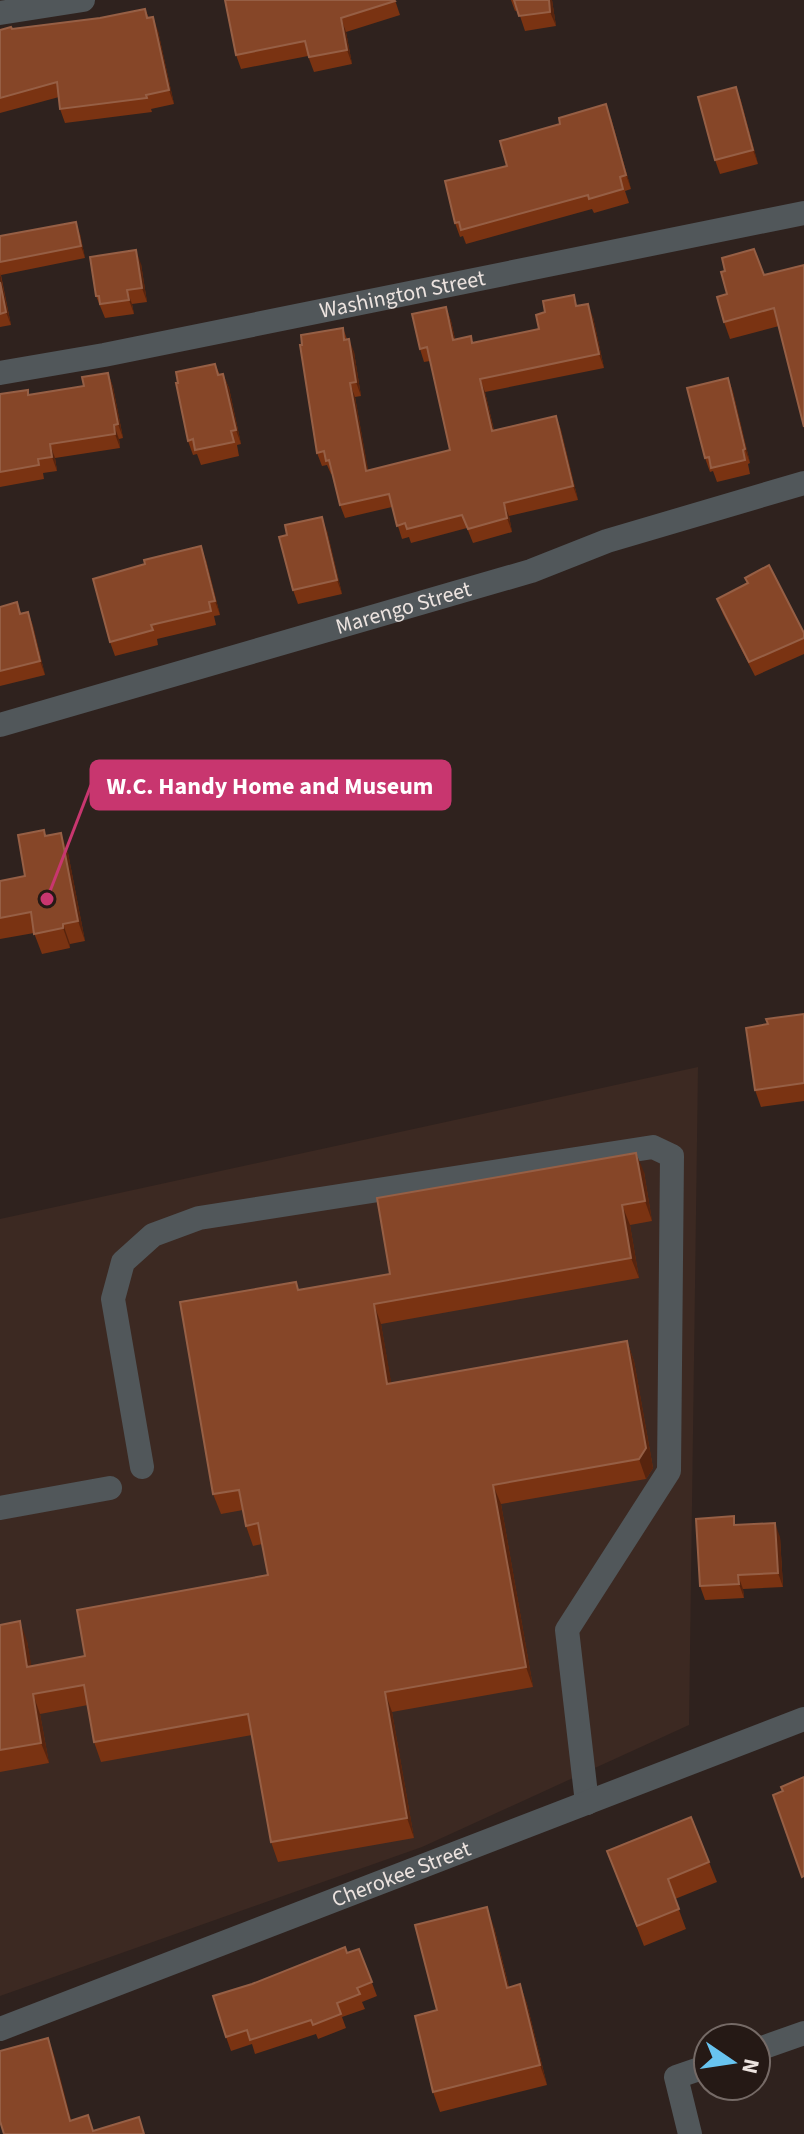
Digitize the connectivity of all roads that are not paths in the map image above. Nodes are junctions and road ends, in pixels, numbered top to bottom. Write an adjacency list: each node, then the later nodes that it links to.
1 (83, 0): 2 (street)
2 (10, 8)
3 (804, 213): 4 (street, Washington Street)
4 (0, 373)
5 (804, 483): 6 (street, Marengo Street)
6 (0, 725)
7 (142, 1467): 11 (street)
8 (110, 1488): 9 (street)
9 (0, 1508)
10 (804, 1719): 11 (street, Cherokee Street)
11 (587, 1803): 12 (street, Cherokee Street)
12 (0, 2029)
13 (804, 2033): 14 (street)
14 (772, 2044)
15 (692, 2072): 16 (street)
16 (690, 2134)

